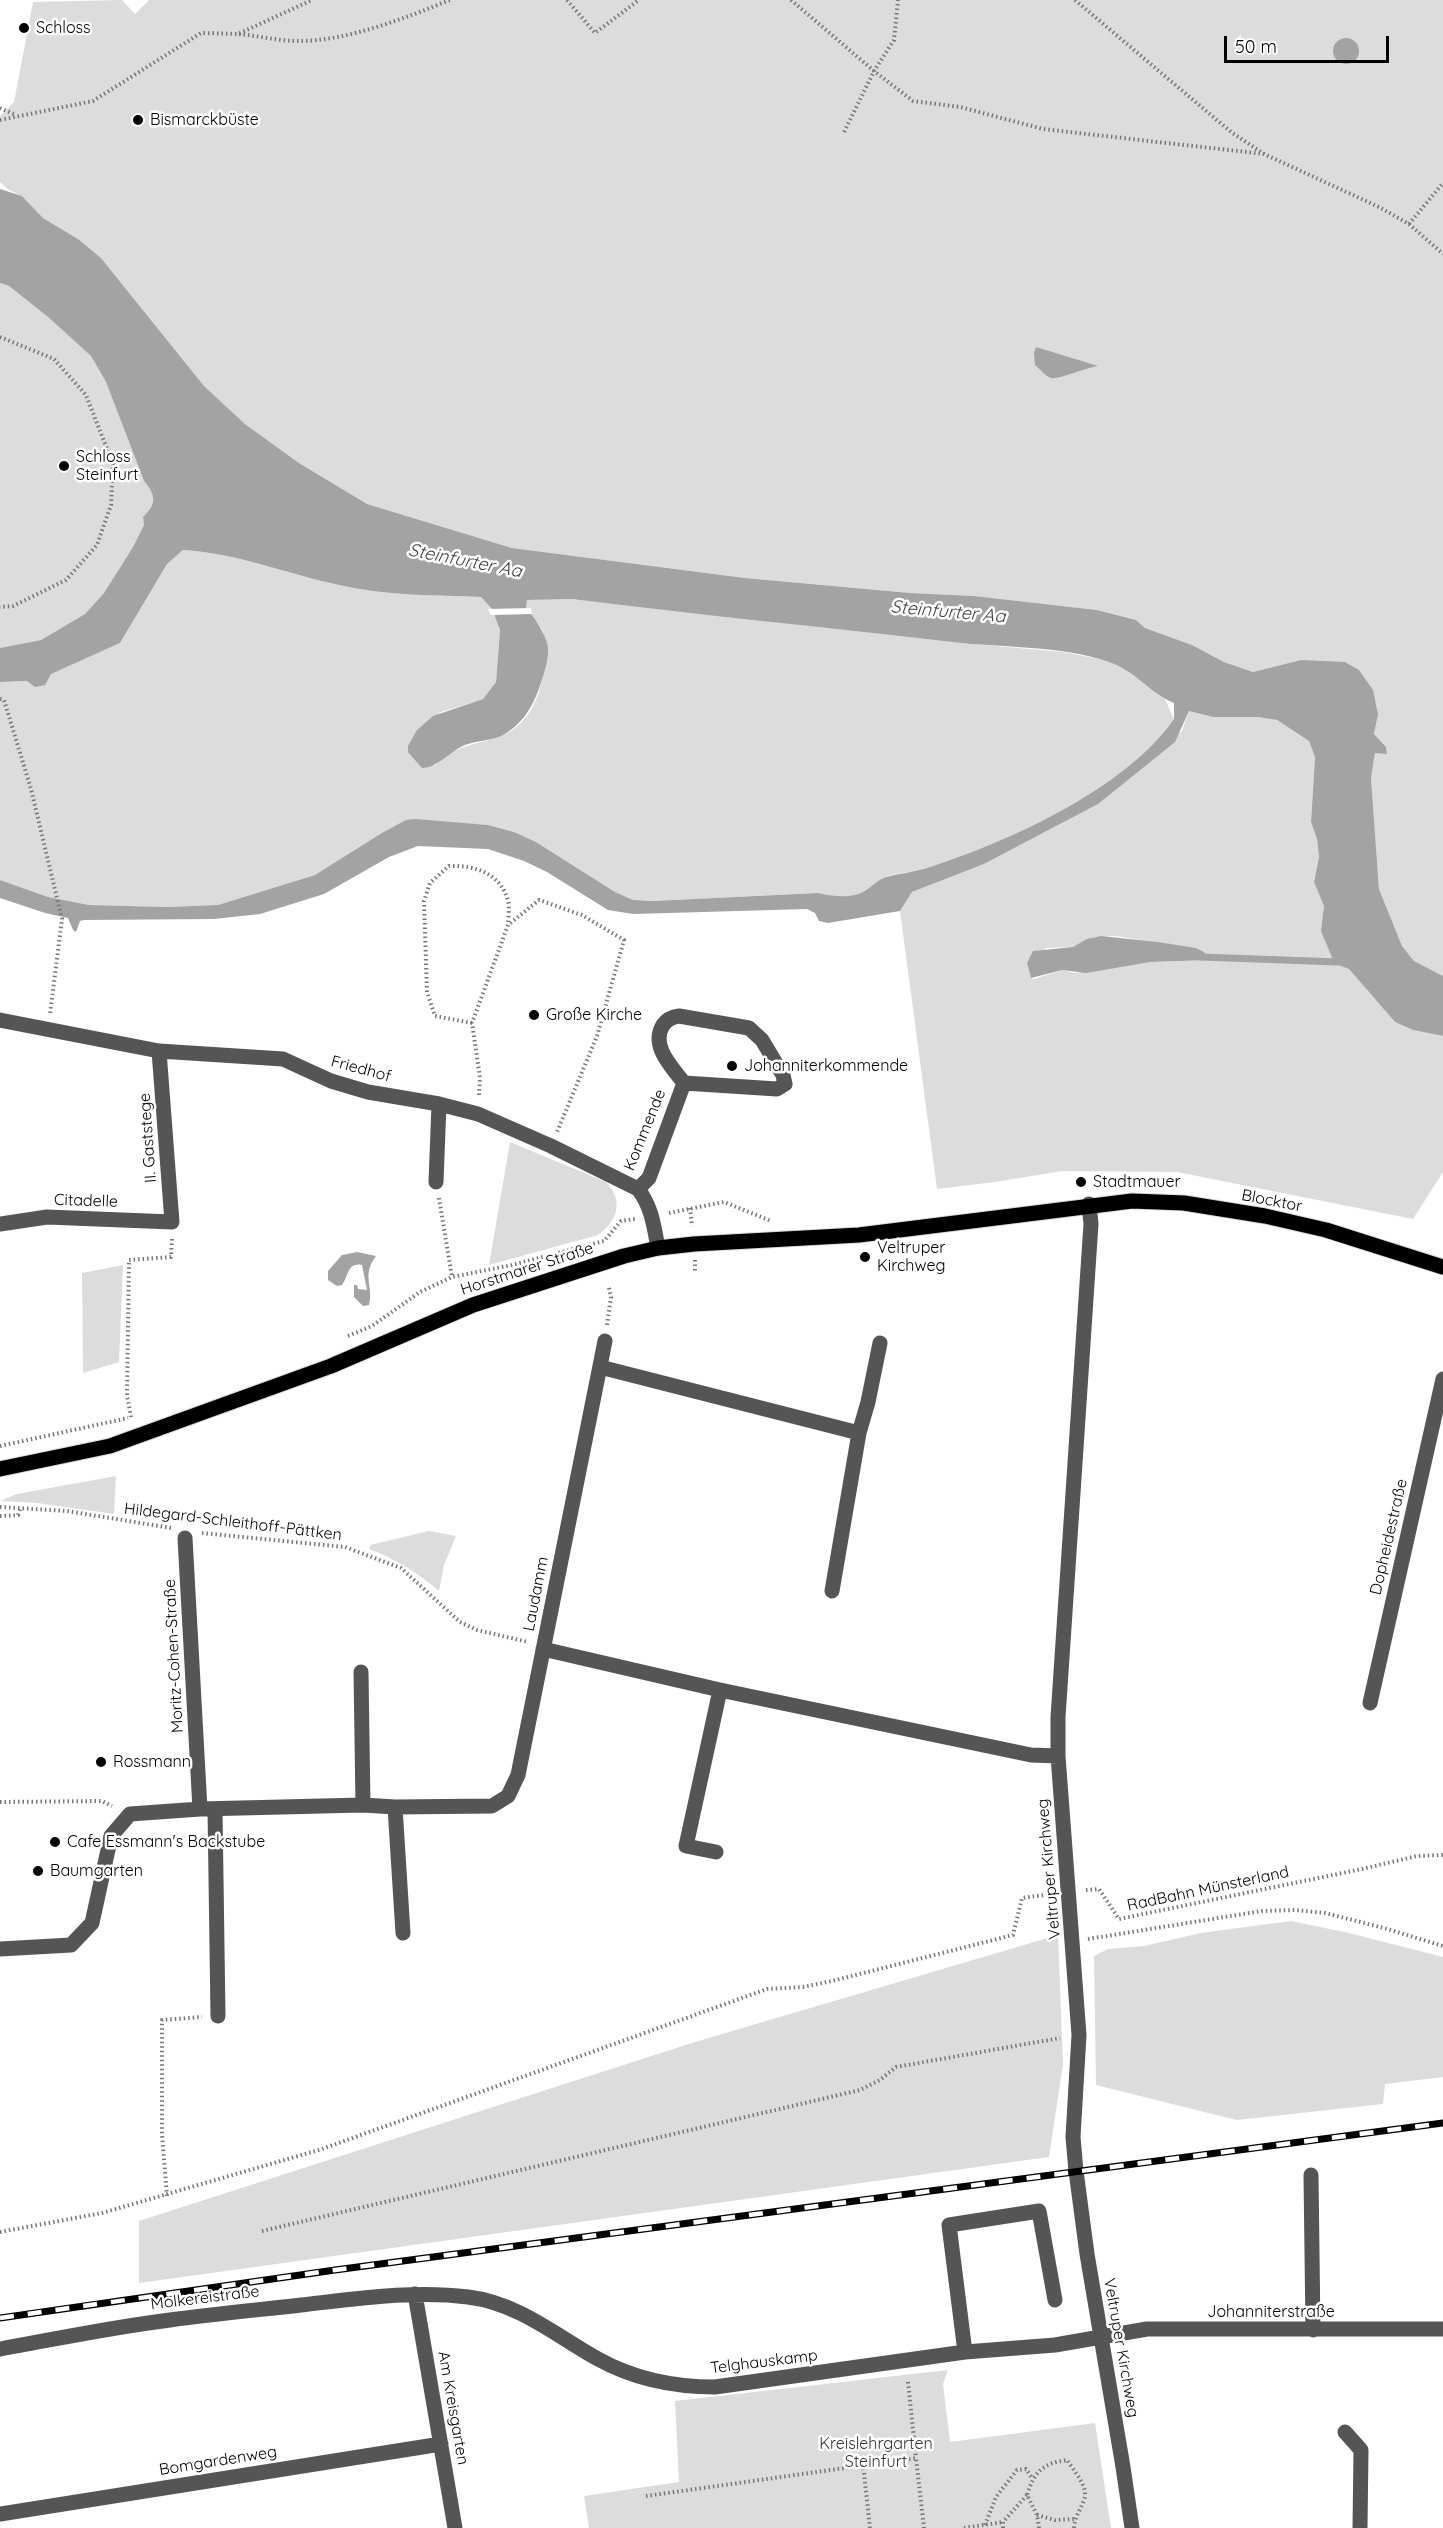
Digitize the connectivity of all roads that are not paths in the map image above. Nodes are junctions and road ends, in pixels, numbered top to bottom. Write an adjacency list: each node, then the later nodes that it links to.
1 (2, 1024): 2 (street, Friedhof)
2 (159, 1051): 4 (street, Friedhof); 8 (street, II. Gaststege)
3 (684, 1083): 3 (street); 6 (street, Kommende)
4 (438, 1104): 5 (street); 6 (street, Friedhof)
5 (436, 1182)
6 (638, 1190): 10 (street)
7 (1089, 1204): 10 (main road, Horstmarer Straße); 11 (main road, Blocktor); 24 (street, Veltruper Kirchweg)
8 (172, 1222): 9 (street, Citadelle)
9 (0, 1224)
10 (658, 1248): 17 (main road, Horstmarer Straße)
11 (1443, 1267)
12 (605, 1341): 14 (street, Laudamm)
13 (880, 1343): 16 (street)
14 (600, 1367): 16 (street); 20 (street, Laudamm)
15 (1443, 1379): 23 (street, Dopheidestraße)
16 (859, 1433): 19 (street)
17 (0, 1469)
18 (186, 1533): 27 (street, Moritz-Cohen-Straße)
19 (832, 1590)
20 (543, 1649): 22 (street, Laudamm); 26 (street)
21 (361, 1672): 25 (street)
22 (720, 1690): 24 (street, Laudamm); 28 (street)
23 (1370, 1703)
24 (1058, 1756): 37 (street, Veltruper Kirchweg)
25 (363, 1805): 26 (street); 27 (street)
26 (395, 1807): 29 (street)
27 (207, 1809): 30 (street); 31 (street, Moritz-Cohen-Straße)
28 (716, 1852)
29 (403, 1933)
30 (0, 1949)
31 (218, 2016)
32 (1311, 2175): 36 (street)
33 (415, 2295): 38 (street, Molkereistraße); 39 (street, Telghauskamp); 41 (street, Am Kreisgarten)
34 (1055, 2300): 39 (street)
35 (1443, 2329): 36 (street, Johanniterstraße)
36 (1313, 2330): 37 (street, Johanniterstraße)
37 (1100, 2336): 39 (street, Telghauskamp); 44 (street, Veltruper Kirchweg)
38 (0, 2349)
39 (965, 2352)
40 (1345, 2432): 45 (street)
41 (441, 2444): 42 (street, Bomgardenweg); 43 (street, Am Kreisgarten)
42 (0, 2514)
43 (455, 2528)
44 (1132, 2528)
45 (1360, 2528)

